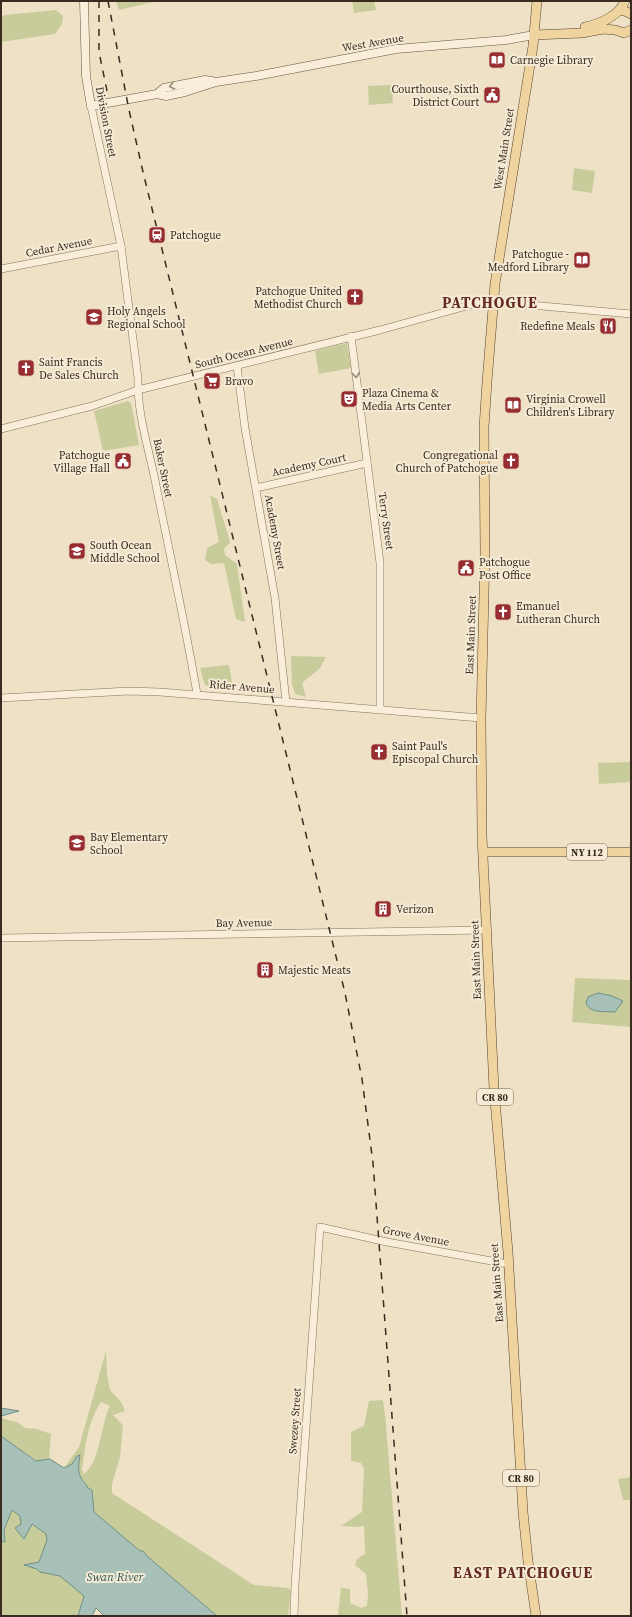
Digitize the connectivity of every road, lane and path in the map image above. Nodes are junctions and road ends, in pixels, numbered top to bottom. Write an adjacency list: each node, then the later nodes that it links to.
1 (84, 1): 12 (main road, Division Street)
2 (537, 1): 11 (main road, West Main Street)
3 (625, 1): 6 (main road)
4 (630, 1): 5 (main road)
5 (631, 9)
6 (616, 14): 7 (main road); 8 (main road); 10 (main road)
7 (631, 14)
8 (615, 30): 9 (main road); 10 (main road)
9 (631, 30)
10 (568, 33): 11 (main road)
11 (534, 35): 12 (main road, West Avenue); 15 (main road, West Main Street)
12 (91, 106): 13 (street, Division Street)
13 (121, 246): 14 (street, Cedar Avenue); 19 (street, Baker Street)
14 (1, 269)
15 (494, 301): 16 (street, South Ocean Avenue); 17 (street, South Ocean Avenue); 27 (main road, East Main Street)
16 (631, 314)
17 (351, 336): 18 (street, South Ocean Avenue); 21 (street, Terry Street, one-way to 21)
18 (237, 366): 19 (street, South Ocean Avenue); 22 (street, Academy Street)
19 (138, 390): 20 (street, South Ocean Avenue); 23 (street, Baker Street)
20 (1, 429)
21 (367, 463): 22 (street, Academy Court); 26 (street, Terry Street)
22 (256, 488): 25 (street, Academy Street)
23 (197, 694): 24 (street, Rider Avenue); 25 (street, Rider Avenue)
24 (1, 698)
25 (286, 702): 26 (street, Rider Avenue)
26 (380, 709): 27 (street, Rider Avenue)
27 (481, 718): 28 (main road, East Main Street)
28 (484, 852): 29 (main road, NY 112); 30 (main road, East Main Street)
29 (631, 852)
30 (487, 930): 31 (street, Bay Avenue); 33 (main road, East Main Street / CR 80)
31 (1, 938)
32 (320, 1228): 33 (street, Grove Avenue); 34 (street, Swezey Street)
33 (508, 1264): 35 (main road, East Main Street / CR 80)
34 (294, 1616)
35 (536, 1616)

